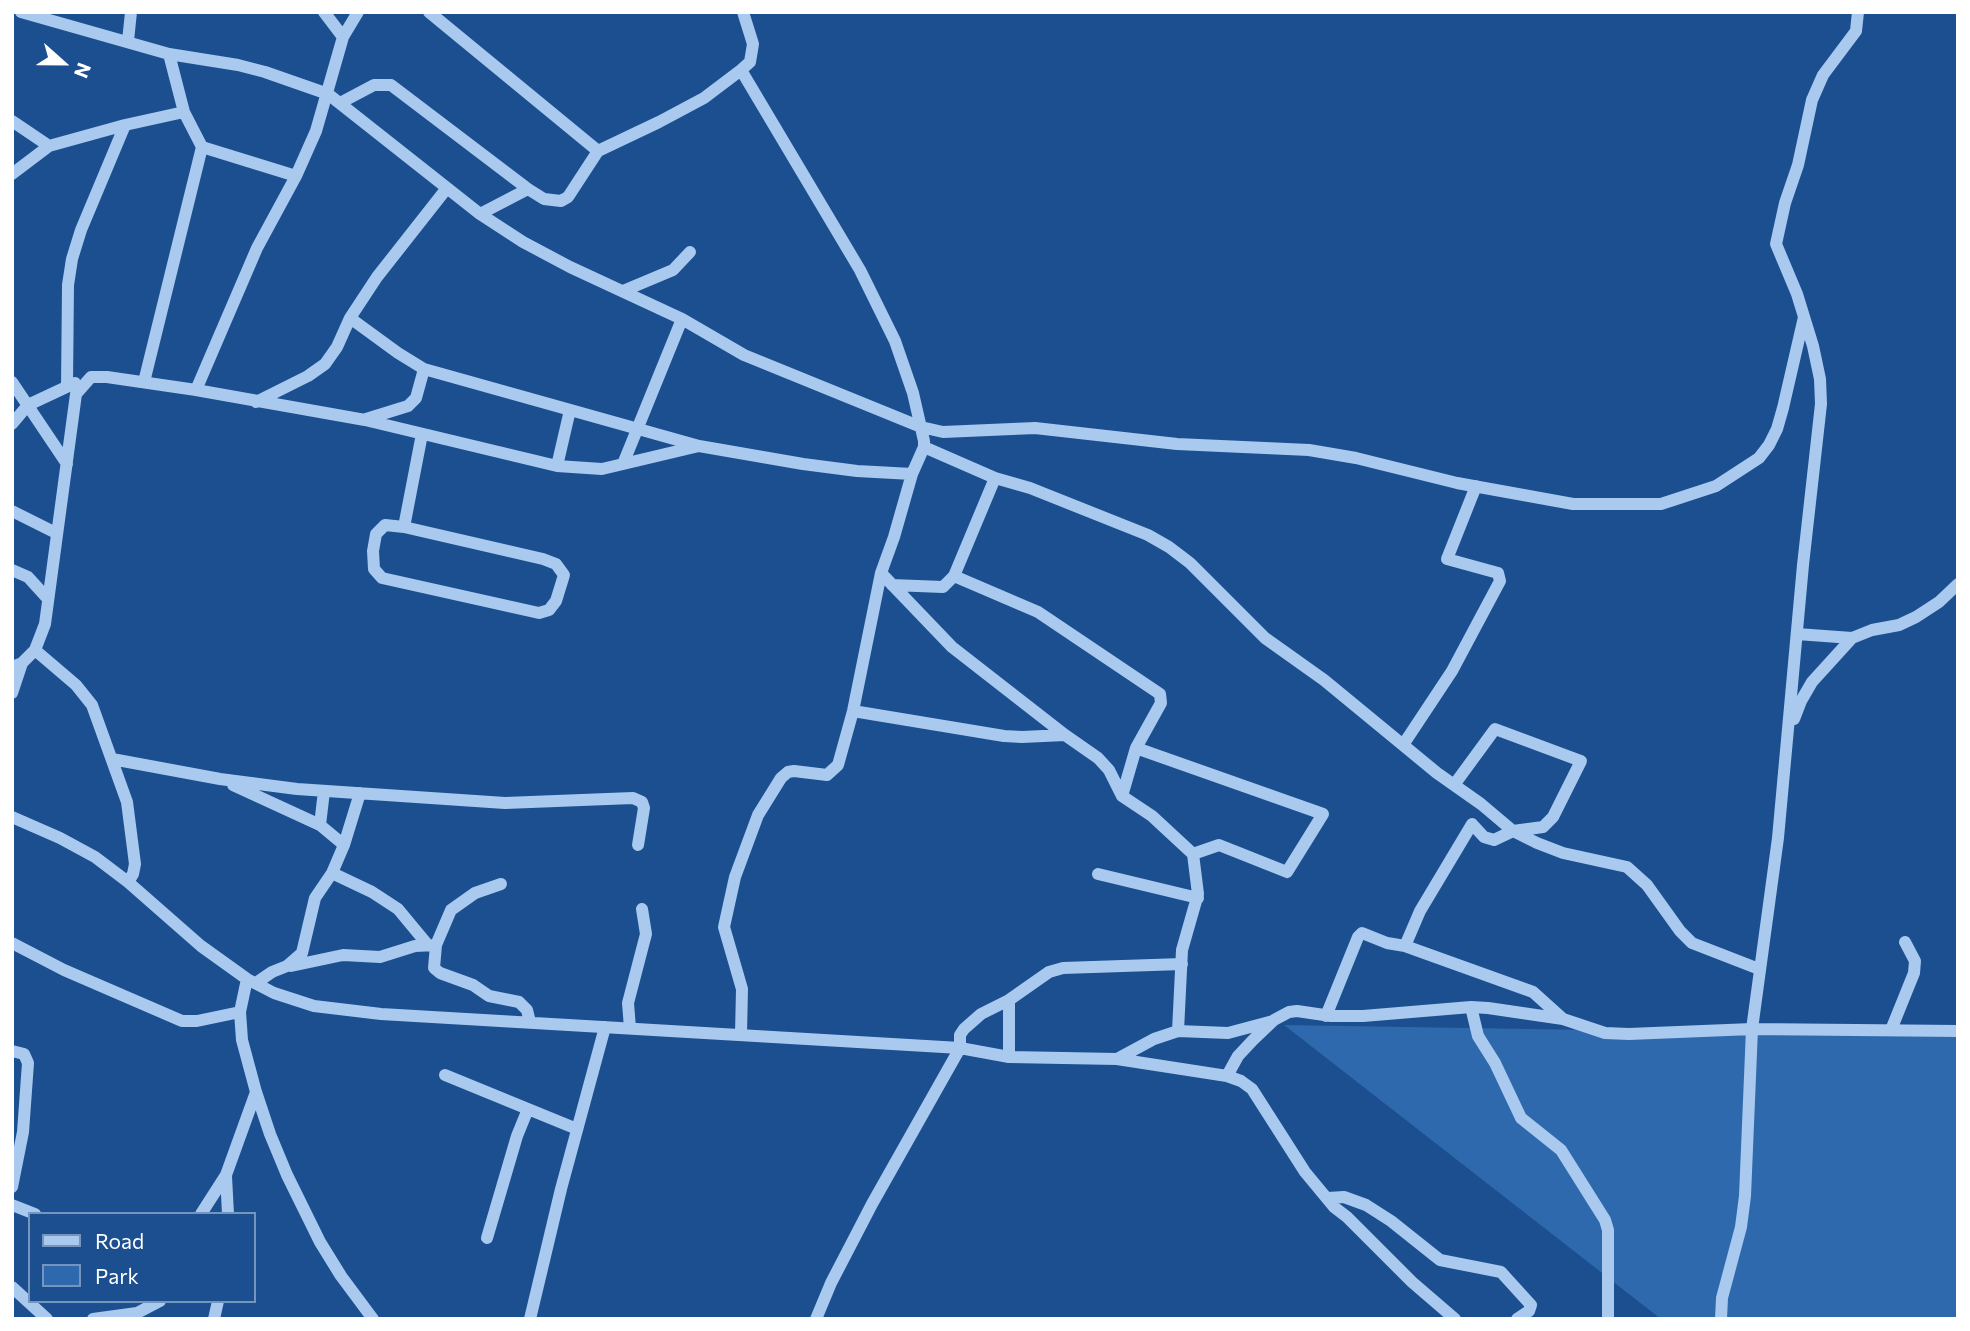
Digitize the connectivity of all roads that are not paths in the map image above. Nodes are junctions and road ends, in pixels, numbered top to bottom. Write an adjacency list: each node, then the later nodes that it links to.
1 (21, 12): 9 (street)
2 (131, 12): 9 (street)
3 (324, 12): 8 (street)
4 (358, 12): 8 (street)
5 (429, 12): 19 (street)
6 (743, 12): 11 (street)
7 (1858, 12): 27 (street)
8 (344, 37): 12 (street)
9 (128, 41): 10 (street)
10 (169, 54): 12 (street); 14 (street)
11 (741, 70): 19 (street); 42 (street)
12 (328, 94): 13 (street); 21 (street)
13 (340, 103): 22 (street); 23 (street)
14 (184, 112): 16 (street); 18 (street)
15 (12, 121): 17 (street)
16 (125, 125): 17 (street); 34 (street)
17 (49, 146): 20 (street)
18 (202, 146): 21 (street); 33 (street)
19 (598, 151): 23 (street)
20 (12, 174)
21 (296, 176): 35 (street)
22 (447, 188): 24 (street); 28 (street)
23 (528, 189): 24 (street)
24 (480, 214): 26 (street)
25 (690, 252): 26 (street)
26 (623, 291): 29 (street)
27 (1804, 317): 51 (street); 61 (street)
28 (350, 318): 30 (street); 36 (street)
29 (682, 319): 41 (street); 42 (street)
30 (425, 369): 38 (street); 39 (street)
31 (91, 377): 33 (street); 34 (street); 46 (street)
32 (12, 382): 37 (street)
33 (144, 382): 35 (street)
34 (67, 385): 37 (street)
35 (196, 390): 36 (street)
36 (256, 402): 39 (street)
37 (28, 405): 40 (street); 46 (street)
38 (570, 410): 41 (street); 48 (street)
39 (365, 420): 43 (street)
40 (12, 424)
41 (639, 427): 44 (street); 47 (street)
42 (921, 427): 45 (street); 51 (street)
43 (422, 434): 48 (street); 53 (street)
44 (699, 446): 47 (street); 49 (street)
45 (924, 447): 49 (street); 50 (street)
46 (67, 464): 54 (street)
47 (623, 464): 48 (street)
48 (557, 466)
49 (912, 474): 56 (street)
50 (995, 478): 57 (street); 69 (street)
51 (1476, 486): 69 (street)
52 (12, 511): 54 (street)
53 (404, 527): 53 (street)
54 (56, 533): 60 (street)
55 (12, 570): 60 (street)
56 (881, 573): 59 (street); 66 (street)
57 (954, 576): 59 (street); 70 (street)
58 (1958, 584): 62 (street)
59 (892, 585): 67 (street)
60 (48, 598): 63 (street)
61 (1797, 634): 62 (street); 68 (street)
62 (1852, 638): 68 (street)
63 (35, 650): 64 (street); 71 (street)
64 (17, 665): 65 (street)
65 (12, 693)
66 (853, 710): 67 (street); 112 (street)
67 (1065, 735): 76 (street)
68 (1788, 739): 97 (street)
69 (1403, 745): 73 (street)
70 (1136, 748): 76 (street); 84 (street)
71 (112, 759): 72 (street); 87 (street)
72 (220, 779): 74 (street); 80 (street)
73 (1454, 785): 77 (street); 81 (street)
74 (324, 791): 75 (street); 80 (street)
75 (360, 793): 82 (street); 83 (street)
76 (1122, 796): 84 (street)
77 (1481, 804): 79 (street); 81 (street)
78 (12, 817): 87 (street)
79 (1472, 824): 81 (street); 94 (street)
80 (320, 825): 82 (street)
81 (1513, 831): 97 (street)
82 (344, 845): 85 (street)
83 (638, 845)
84 (1193, 854): 89 (street)
85 (332, 873): 93 (street); 96 (street)
86 (1098, 874): 89 (street)
87 (128, 882): 98 (street)
88 (501, 884): 93 (street)
89 (1198, 898): 95 (street)
90 (642, 909): 107 (street)
91 (1905, 942): 109 (street)
92 (12, 943): 101 (street)
93 (432, 945): 96 (street); 105 (street)
94 (1405, 946): 102 (street); 103 (street)
95 (1182, 964): 99 (street); 110 (street)
96 (287, 966): 98 (street)
97 (1759, 969): 108 (street)
98 (251, 981): 101 (street); 105 (street)
99 (1009, 1000): 113 (street); 115 (street)
100 (1471, 1007): 102 (street); 103 (street); 141 (street)
101 (240, 1012): 119 (street)
102 (1326, 1016): 104 (street)
103 (1563, 1019): 108 (street)
104 (1274, 1020): 110 (street); 118 (street)
105 (530, 1022): 106 (street)
106 (605, 1027): 107 (street); 121 (street)
107 (630, 1028): 112 (street)
108 (1752, 1029): 109 (street); 142 (street)
109 (1891, 1030): 111 (street)
110 (1178, 1031): 116 (street)
111 (1958, 1031)
112 (741, 1034): 113 (street)
113 (960, 1048): 115 (street); 138 (street)
114 (12, 1051): 123 (street)
115 (1009, 1058): 116 (street)
116 (1117, 1059): 118 (street)
117 (445, 1075): 120 (street)
118 (1227, 1076): 124 (street)
119 (256, 1092): 122 (street); 136 (street)
120 (528, 1109): 121 (street); 129 (street)
121 (577, 1129): 137 (street)
122 (226, 1175): 127 (street); 128 (street)
123 (12, 1187)
124 (1328, 1198): 139 (street); 140 (street)
125 (12, 1205): 126 (street)
126 (30, 1212)
127 (202, 1212)
128 (228, 1212)
129 (488, 1238)
130 (12, 1287): 131 (street)
131 (28, 1302)
132 (30, 1303): 134 (street)
133 (156, 1303): 135 (street)
134 (47, 1319)
135 (93, 1319)
136 (373, 1319)
137 (530, 1319)
138 (816, 1319)
139 (1455, 1319)
140 (1517, 1319)
141 (1608, 1319)
142 (1721, 1319)

